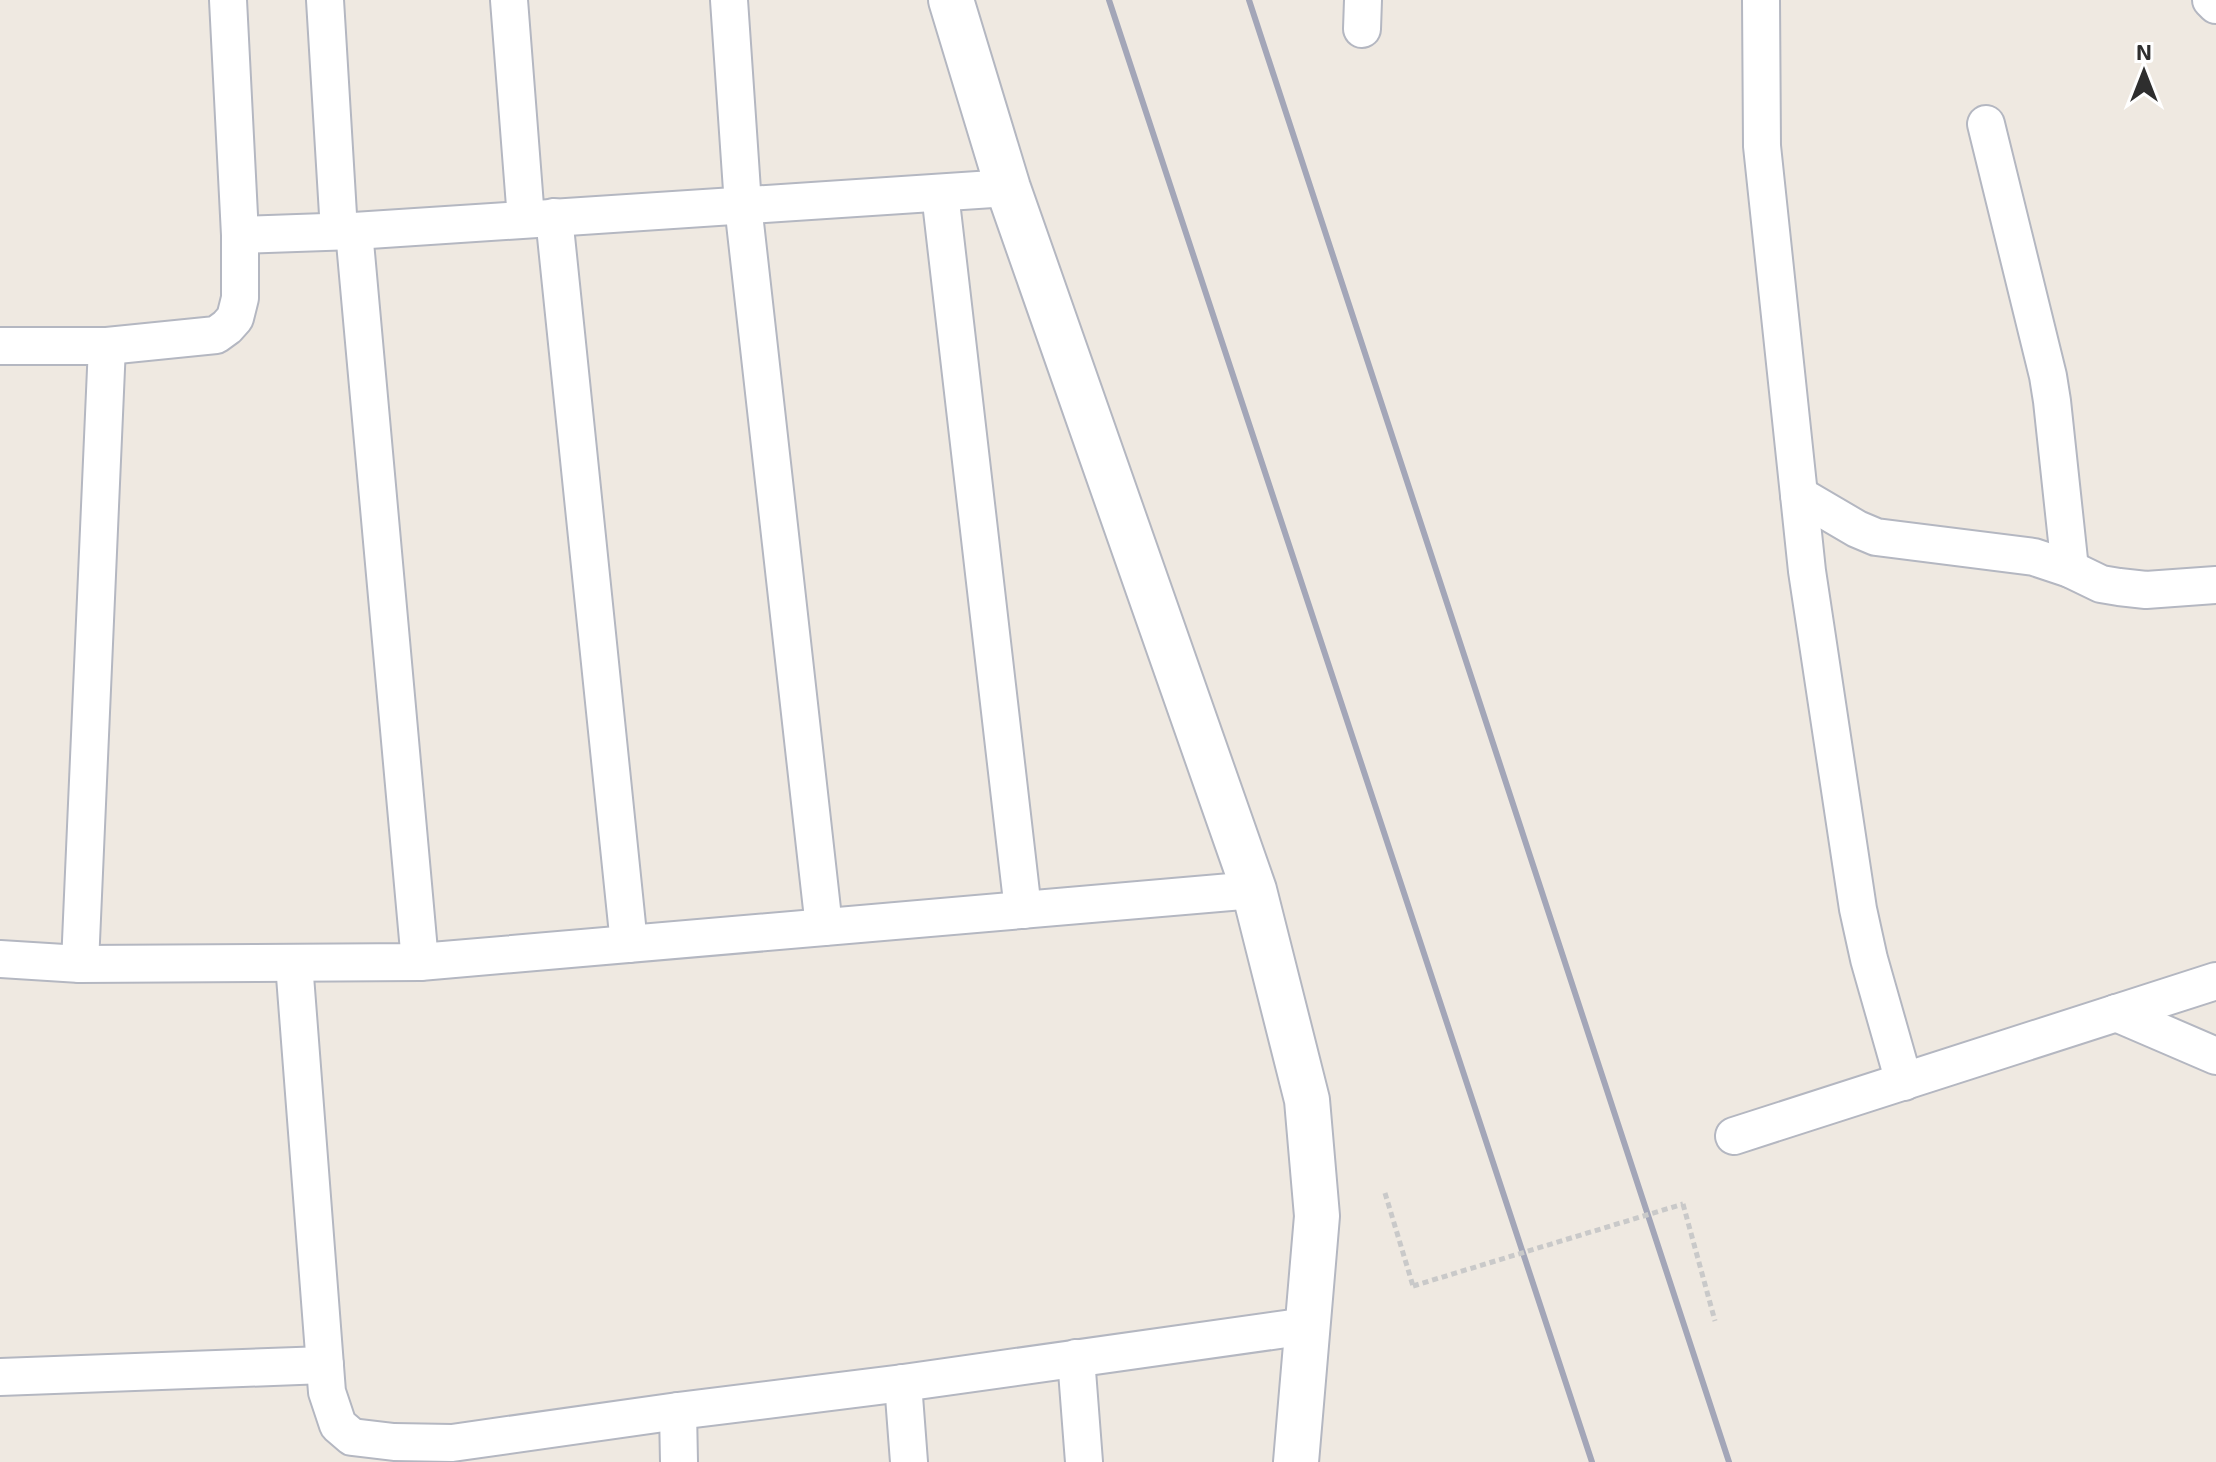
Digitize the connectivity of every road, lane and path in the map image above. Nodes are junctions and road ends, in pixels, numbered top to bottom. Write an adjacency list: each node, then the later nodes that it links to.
1 (228, 0): 15 (street)
2 (325, 0): 14 (street)
3 (509, 0): 13 (street)
4 (729, 0): 12 (street)
5 (951, 0): 10 (street)
6 (1761, 0): 18 (street)
7 (2211, 0): 8 (street)
8 (2216, 5)
9 (1986, 124): 19 (street)
10 (1008, 188): 11 (street); 21 (street)
11 (940, 193): 12 (street); 22 (street)
12 (743, 205): 13 (street); 23 (street)
13 (540, 218): 14 (street); 24 (street)
14 (346, 231): 15 (street); 26 (street)
15 (240, 235): 17 (street)
16 (0, 346): 17 (street)
17 (107, 346): 28 (street)
18 (1799, 495): 19 (street); 32 (street)
19 (2070, 569): 20 (street)
20 (2216, 585)
21 (1254, 890): 22 (street); 36 (street)
22 (1023, 910): 23 (street)
23 (824, 927): 24 (street)
24 (629, 944): 26 (street)
25 (0, 959): 28 (street)
26 (420, 962): 27 (street)
27 (294, 963): 28 (street); 38 (street)
28 (80, 964)
29 (2216, 981): 30 (street)
30 (2116, 1013): 31 (street); 32 (street)
31 (2216, 1056)
32 (1904, 1082): 33 (street)
33 (1734, 1136)
34 (1385, 1193): 35 (path, bridge)
35 (1715, 1321)
36 (1307, 1326): 37 (street); 46 (street)
37 (1076, 1358): 40 (street); 45 (street)
38 (325, 1365): 39 (street); 42 (street)
39 (0, 1377)
40 (903, 1383): 41 (street); 44 (street)
41 (678, 1411): 42 (street); 43 (street)
42 (452, 1453)
43 (679, 1462)
44 (909, 1462)
45 (1084, 1462)
46 (1296, 1462)

